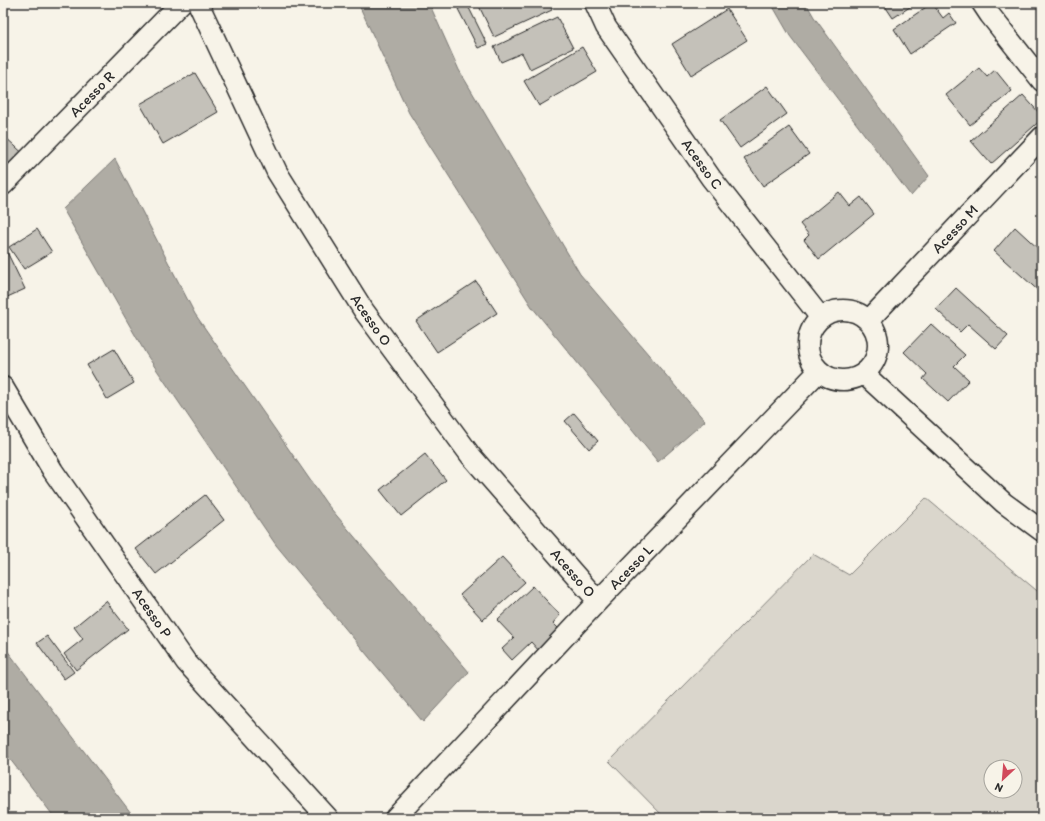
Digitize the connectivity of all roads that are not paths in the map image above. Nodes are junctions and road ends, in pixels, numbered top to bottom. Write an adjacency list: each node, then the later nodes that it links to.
1 (181, 3): 7 (street, Acesso R)
2 (198, 3): 14 (street, Acesso O)
3 (595, 3): 8 (street, Acesso C)
4 (982, 3): 5 (street)
5 (1042, 81)
6 (1042, 138): 9 (street, Acesso M)
7 (3, 185)
8 (821, 318): 9 (street); 10 (street)
9 (868, 321): 11 (street)
10 (819, 371): 11 (street); 14 (street, Acesso L)
11 (864, 374): 13 (street)
12 (3, 387): 15 (street, Acesso P)
13 (1042, 531)
14 (598, 601): 16 (street, Acesso L)
15 (328, 818)
16 (395, 818)

